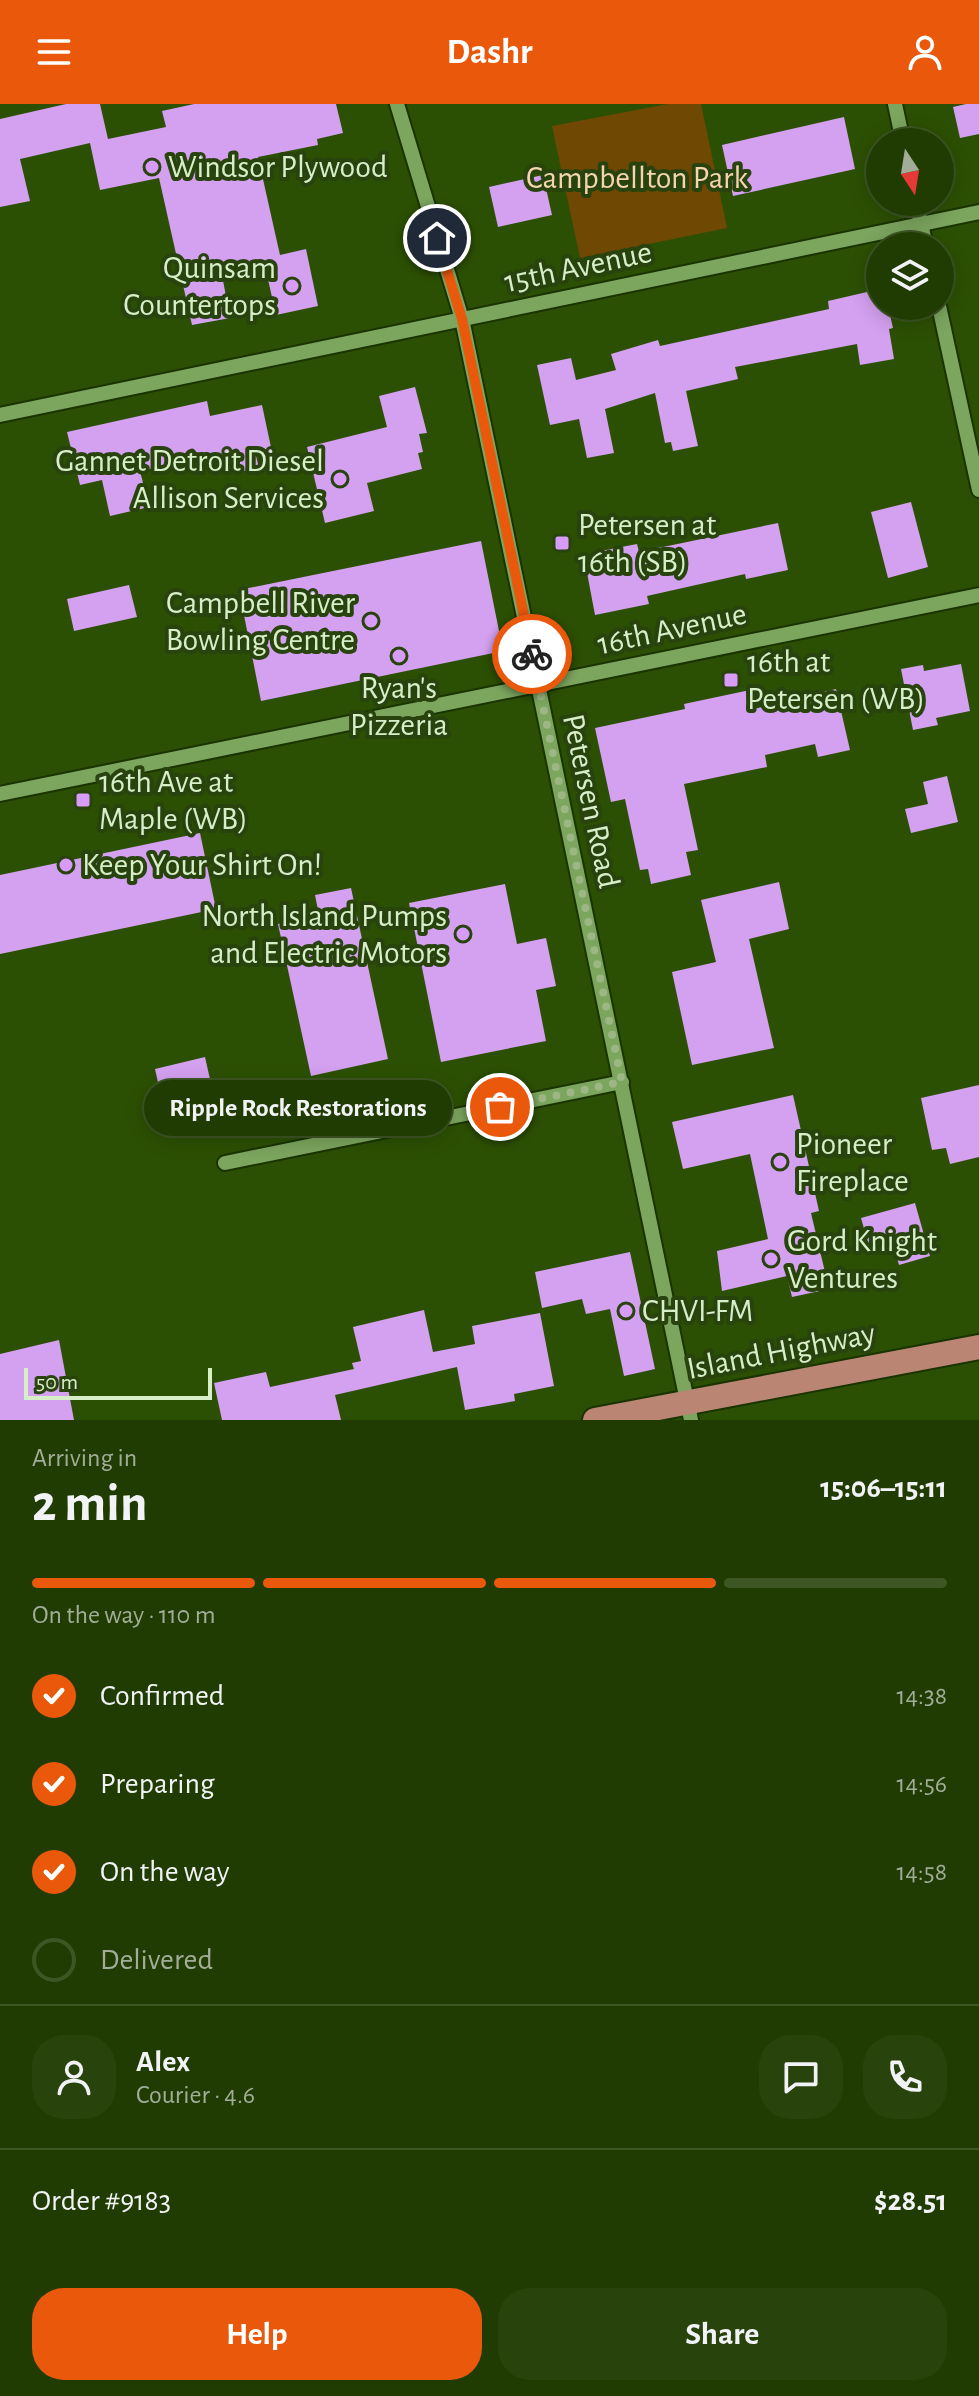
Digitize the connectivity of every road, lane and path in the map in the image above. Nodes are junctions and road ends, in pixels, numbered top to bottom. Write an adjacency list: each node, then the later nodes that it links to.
1 (397, 104): 8 (street, Petersen Road)
2 (895, 104): 3 (street)
3 (900, 128)
4 (979, 212): 6 (street, 15th Avenue)
5 (919, 216): 6 (street)
6 (921, 224): 7 (street); 8 (street, 15th Avenue)
7 (923, 232)
8 (462, 319): 10 (street, 15th Avenue); 13 (street, Petersen Road)
9 (942, 320): 11 (street)
10 (0, 415)
11 (979, 490)
12 (979, 595): 13 (street, 16th Avenue)
13 (539, 684): 14 (street, 16th Avenue); 15 (street, Petersen Road)
14 (0, 794)
15 (622, 1082): 16 (street); 18 (street, Petersen Road)
16 (225, 1163)
17 (979, 1347): 18 (main road, Island Highway)
18 (689, 1411): 19 (main road, Island Highway)
19 (595, 1420)

